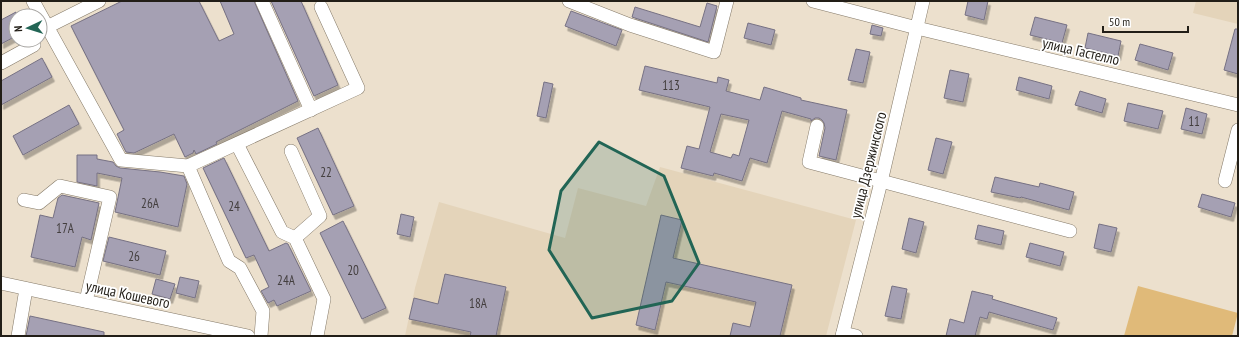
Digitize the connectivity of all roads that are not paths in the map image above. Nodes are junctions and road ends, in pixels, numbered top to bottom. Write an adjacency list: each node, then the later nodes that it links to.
1 (98, 1): 8 (street)
2 (262, 1): 14 (street)
3 (569, 1): 4 (street)
4 (727, 1)
5 (813, 1): 10 (street, улица Гастелло)
6 (923, 1): 10 (street, улица Дзержинского)
7 (321, 7): 14 (street)
8 (48, 26)
9 (48, 28): 19 (street)
10 (917, 28): 13 (street, улица Гастелло); 21 (street, улица Дзержинского)
11 (28, 48): 12 (street)
12 (1, 63)
13 (1238, 105)
14 (311, 110): 17 (street)
15 (817, 126): 21 (street)
16 (1238, 130): 20 (street)
17 (237, 144): 19 (street); 24 (street)
18 (291, 151): 24 (street)
19 (188, 166): 32 (street)
20 (1225, 181)
21 (881, 182): 23 (street); 29 (street, улица Дзержинского)
22 (24, 200): 27 (street)
23 (1070, 231)
24 (295, 238): 33 (street)
25 (1, 283): 26 (street, улица Кошевого)
26 (26, 289): 27 (street, улица Кошевого); 30 (street)
27 (86, 301): 28 (street, улица Кошевого)
28 (220, 333): 31 (street, улица Кошевого)
29 (842, 334): 34 (street)
30 (18, 336)
31 (248, 336)
32 (261, 336)
33 (318, 336)
34 (856, 336)

